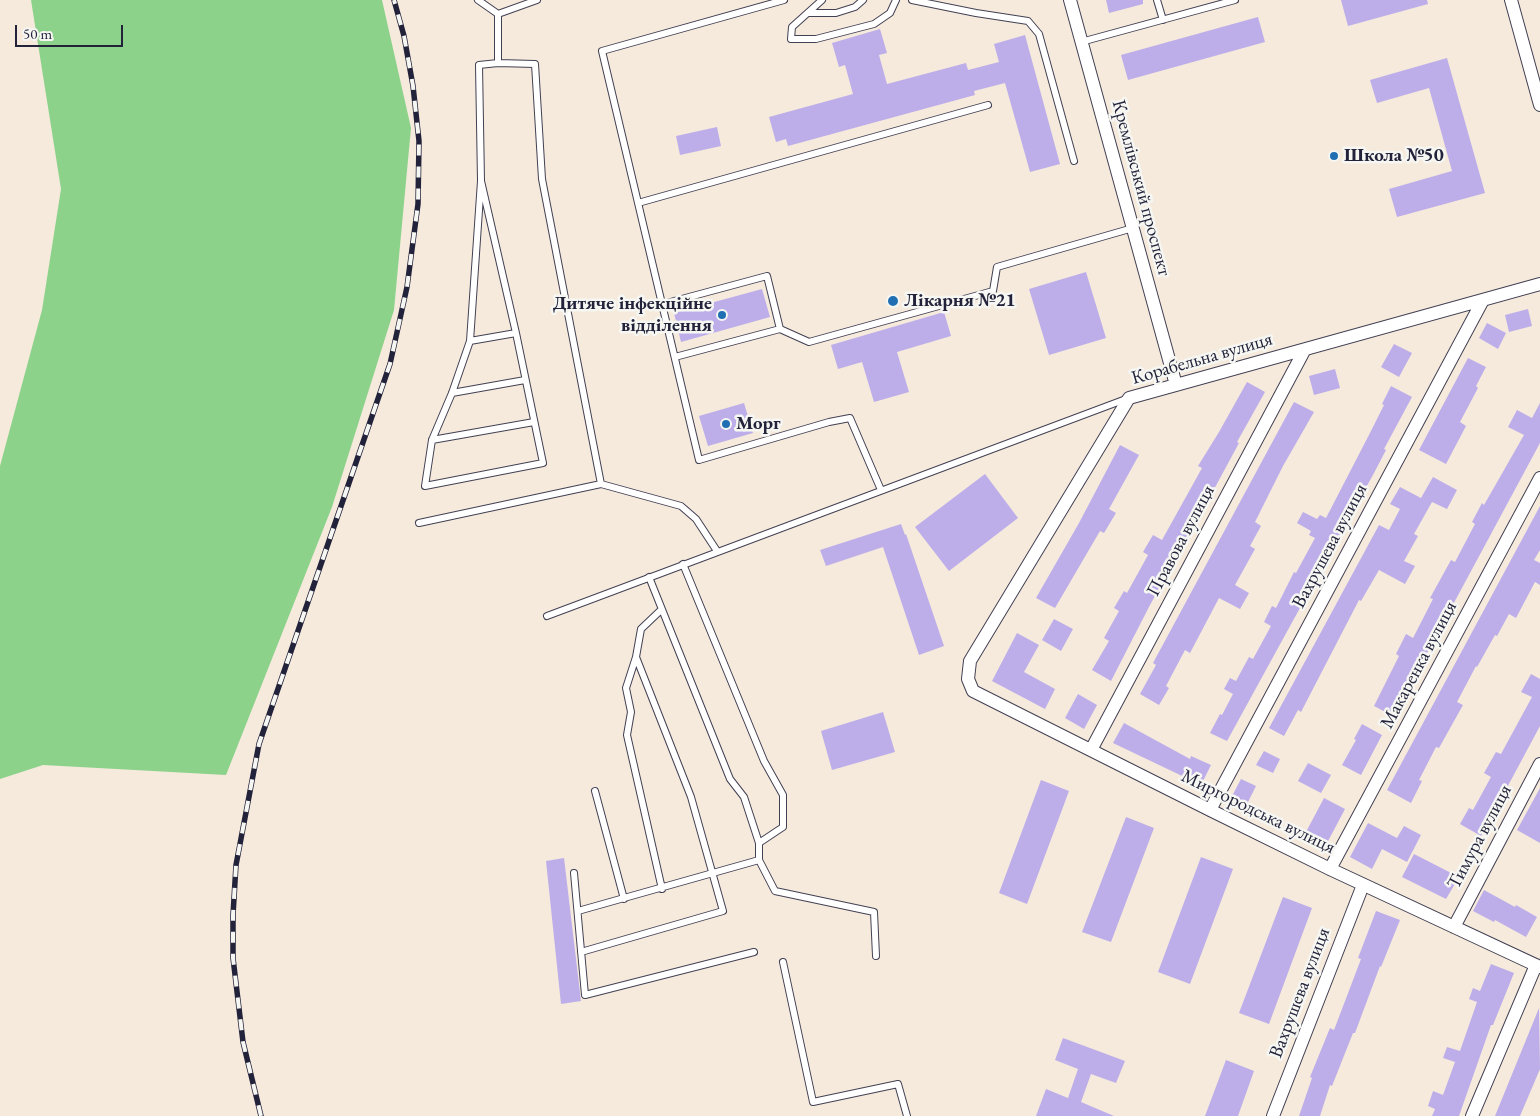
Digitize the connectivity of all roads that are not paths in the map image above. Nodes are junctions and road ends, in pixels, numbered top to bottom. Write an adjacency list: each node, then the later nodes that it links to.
1 (478, 0): 13 (lane)
2 (537, 0): 13 (lane)
3 (784, 0): 21 (lane)
4 (822, 0): 12 (lane)
5 (863, 0): 12 (lane)
6 (896, 0): 12 (lane)
7 (912, 0): 19 (lane)
8 (1070, 0): 15 (street, Кремлівський проспект)
9 (1157, 0): 14 (lane)
10 (1235, 0): 14 (lane)
11 (1511, 0): 18 (street)
12 (808, 13)
13 (498, 14): 16 (lane)
14 (1163, 20): 15 (lane)
15 (1082, 42): 22 (street, Кремлівський проспект)
16 (498, 62): 20 (lane); 38 (lane)
17 (988, 105): 21 (lane)
18 (1540, 105)
19 (1074, 161)
20 (481, 181): 27 (lane); 28 (lane)
21 (638, 202): 25 (lane)
22 (1133, 228): 26 (lane); 32 (street, Кремлівський проспект)
23 (1540, 284): 24 (street, Корабельна вулиця)
24 (1483, 300): 29 (street, Корабельна вулиця); 51 (street, Вахрушева вулиця)
25 (663, 304): 26 (lane); 30 (lane)
26 (780, 329): 30 (lane)
27 (516, 333): 28 (lane); 31 (lane)
28 (470, 341): 33 (lane)
29 (1304, 351): 32 (street, Корабельна вулиця); 48 (street, Правова вулиця)
30 (675, 357): 39 (lane)
31 (526, 380): 33 (lane); 35 (lane)
32 (1176, 385): 34 (street, Корабельна вулиця)
33 (452, 393): 36 (lane)
34 (1129, 398): 39 (lane); 47 (street, Корабельна вулиця)
35 (534, 422): 36 (lane); 36 (lane)
36 (432, 440)
37 (1540, 478): 54 (street, Макаренка вулиця)
38 (601, 484): 40 (lane); 41 (lane)
39 (881, 490): 41 (lane)
40 (419, 523)
41 (717, 551): 42 (lane)
42 (683, 564): 43 (lane); 52 (lane)
43 (649, 577): 44 (lane); 45 (lane)
44 (661, 610): 46 (lane); 52 (lane)
45 (547, 616)
46 (636, 658): 56 (lane); 58 (lane)
47 (968, 679): 48 (street, Миргородська вулиця)
48 (1091, 750): 51 (street, Миргородська вулиця)
49 (1540, 764): 61 (street, Тимура вулиця)
50 (595, 790): 59 (lane)
51 (1210, 810): 54 (street, Миргородська вулиця)
52 (758, 843): 53 (lane)
53 (759, 860): 56 (lane); 64 (lane)
54 (1330, 869): 57 (street, Миргородська вулиця)
55 (574, 873): 60 (lane)
56 (712, 874): 58 (lane); 62 (lane)
57 (1363, 885): 61 (street, Миргородська вулиця); 68 (street, Вахрушева вулиця)
58 (662, 889): 59 (lane)
59 (624, 899): 60 (lane)
60 (578, 911): 62 (lane)
61 (1454, 927): 66 (street, Миргородська вулиця)
62 (581, 952): 63 (lane)
63 (754, 952)
64 (876, 956)
65 (783, 962): 67 (lane)
66 (1538, 966): 69 (street)
67 (907, 1116)
68 (1273, 1116)
69 (1472, 1116)

